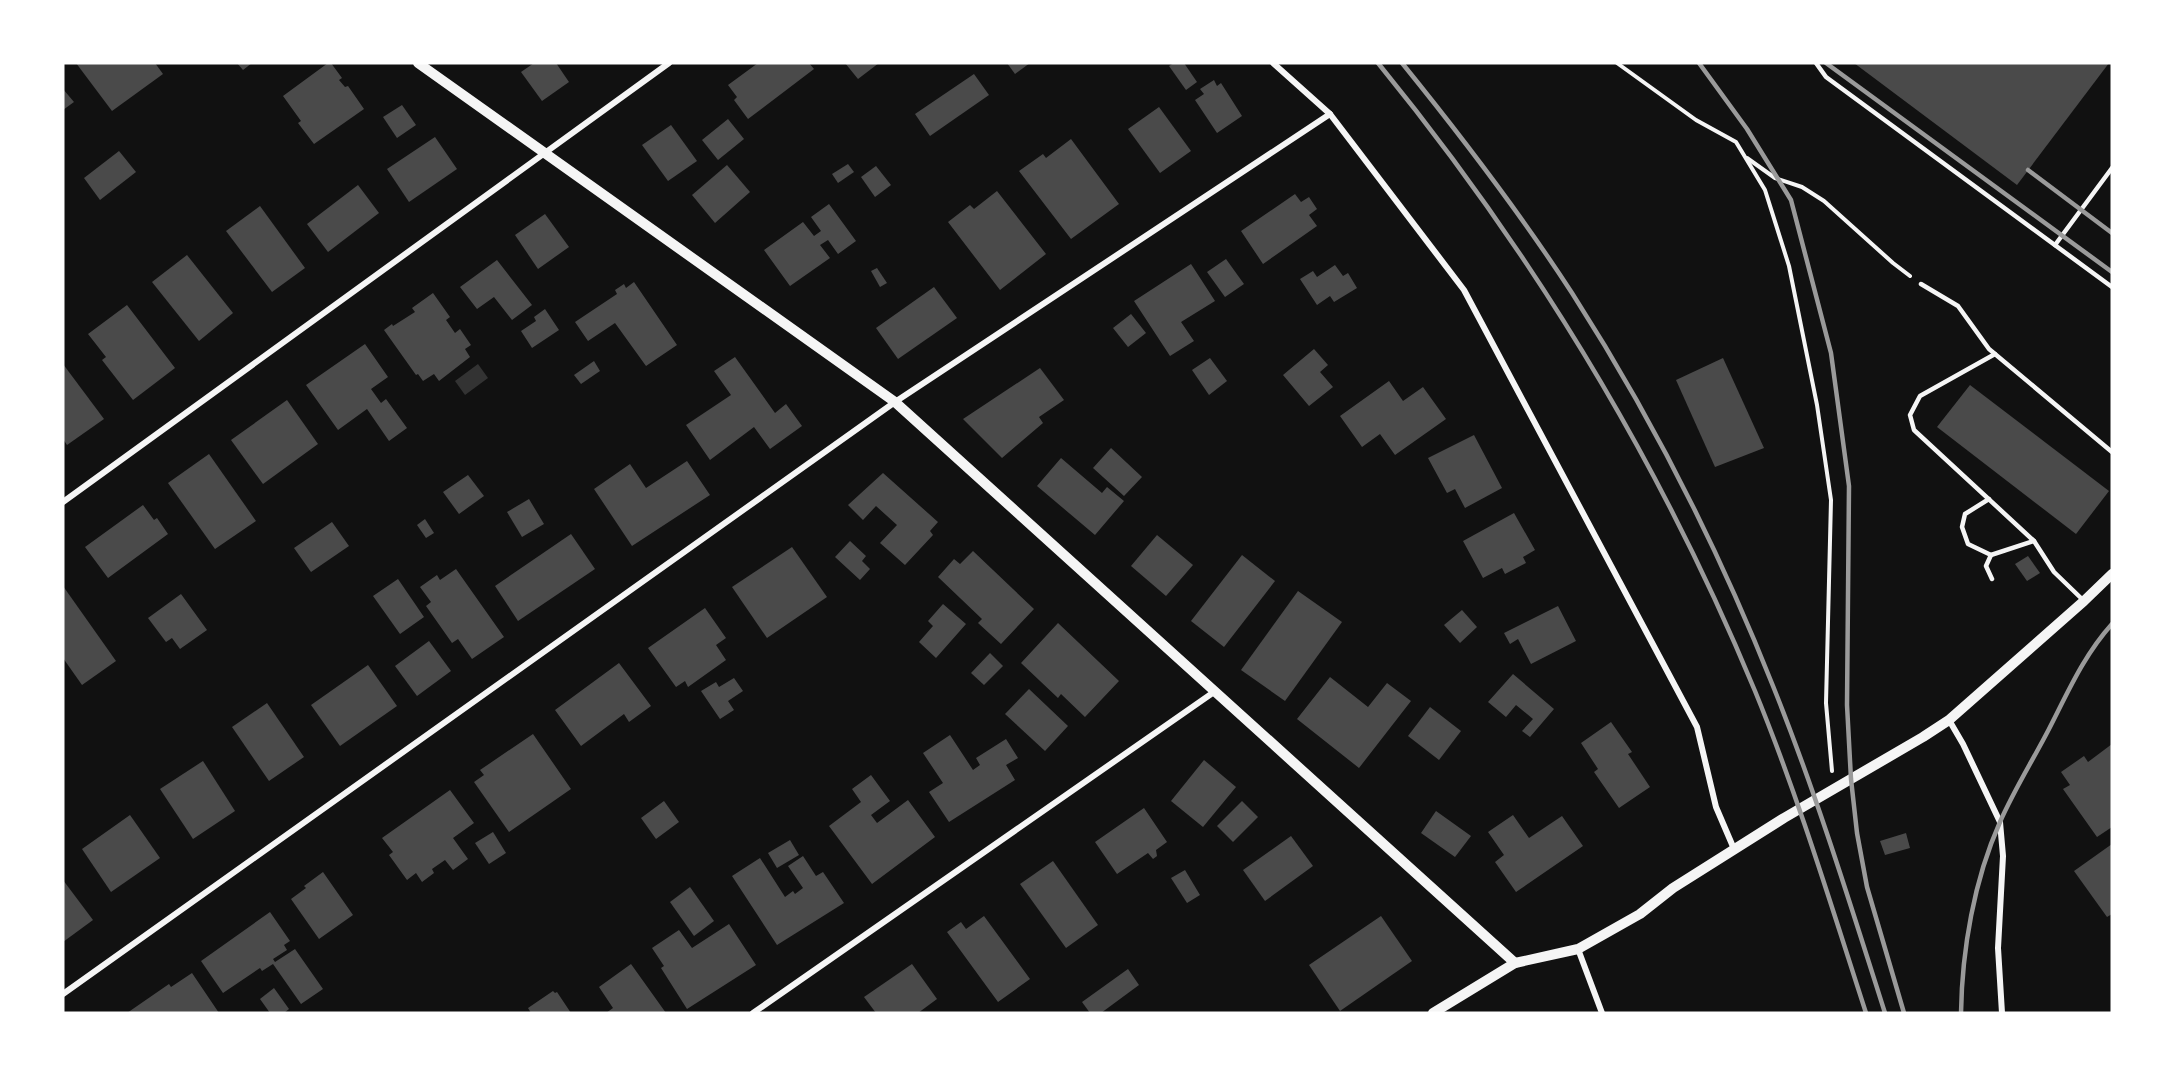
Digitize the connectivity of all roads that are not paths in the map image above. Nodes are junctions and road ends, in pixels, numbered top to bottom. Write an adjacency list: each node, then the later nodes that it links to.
1 (418, 63): 6 (street)
2 (669, 63): 6 (street)
3 (1273, 63): 5 (street)
4 (1816, 63): 8 (lane)
5 (1330, 114): 12 (street); 23 (street)
6 (544, 155): 12 (street); 15 (street)
7 (2112, 168): 8 (lane)
8 (2055, 245): 10 (lane)
9 (1921, 284): 11 (lane)
10 (2112, 287)
11 (1995, 354): 13 (lane); 14 (lane)
12 (895, 402): 21 (street); 26 (street)
13 (2112, 452)
14 (1989, 499): 16 (lane); 17 (lane)
15 (63, 502)
16 (2034, 542): 17 (lane); 20 (lane)
17 (1991, 555): 19 (lane)
18 (2112, 574): 20 (street)
19 (1992, 579)
20 (2084, 601): 22 (street)
21 (1214, 692): 25 (street); 27 (street)
22 (1948, 720): 23 (street); 30 (street)
23 (1734, 849): 24 (street)
24 (1578, 949): 25 (street); 29 (street)
25 (1515, 963): 28 (street)
26 (63, 994)
27 (753, 1013)
28 (1433, 1013)
29 (1602, 1013)
30 (2002, 1013)

